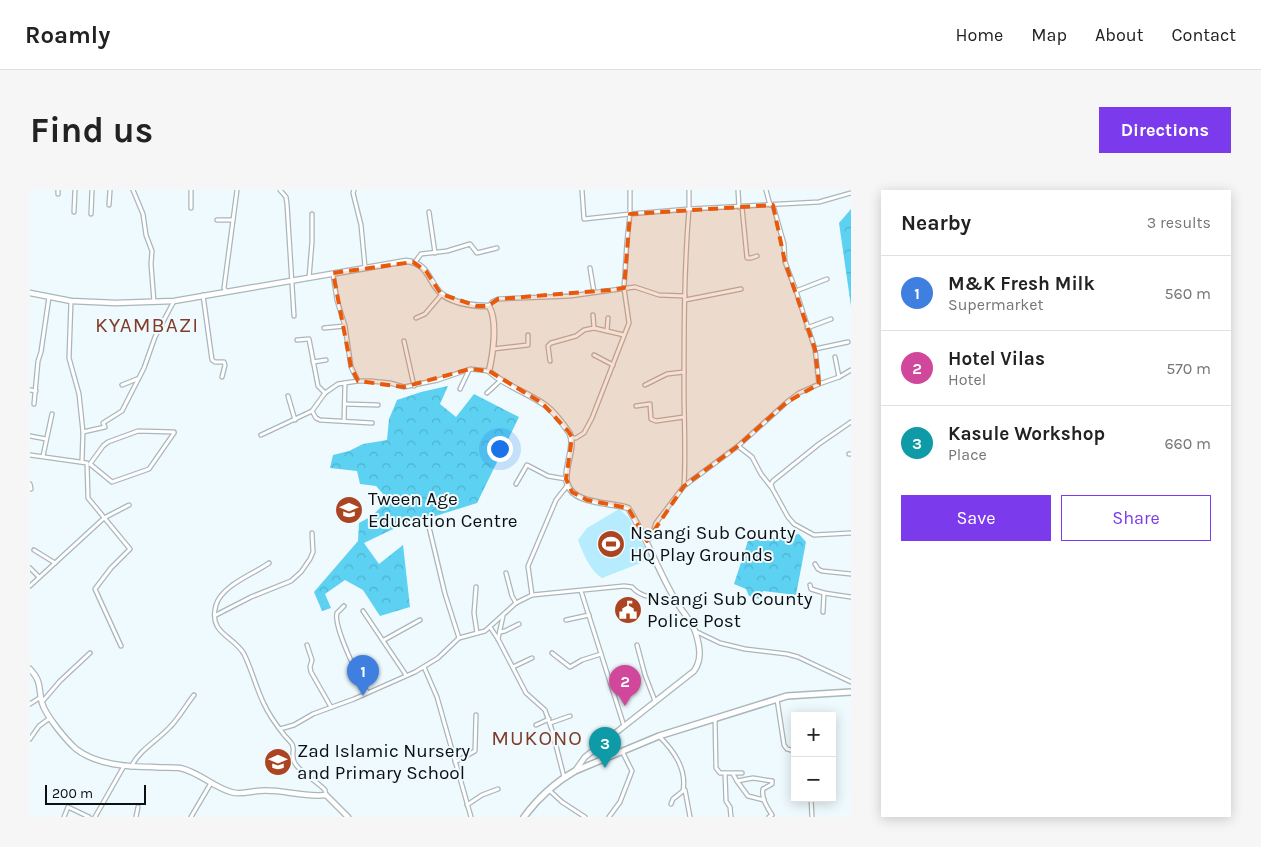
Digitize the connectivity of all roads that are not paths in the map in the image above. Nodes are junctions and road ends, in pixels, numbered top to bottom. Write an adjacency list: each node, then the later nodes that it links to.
1 (75, 190): 20 (street)
2 (92, 190): 22 (street)
3 (110, 190): 15 (street)
4 (133, 190): 49 (street)
5 (191, 190): 18 (street)
6 (237, 190): 26 (street)
7 (280, 190): 36 (street)
8 (354, 190): 31 (street)
9 (582, 190): 24 (street)
10 (630, 190): 24 (street)
11 (689, 190): 19 (street)
12 (738, 190): 17 (street)
13 (766, 190): 16 (street)
14 (851, 193): 16 (street)
15 (109, 205)
16 (772, 205): 17 (street); 40 (street)
17 (741, 207): 19 (street); 29 (street)
18 (191, 208)
19 (689, 209): 24 (street); 46 (street)
20 (74, 212)
21 (429, 212): 28 (street)
22 (91, 214)
23 (312, 214): 34 (street)
24 (630, 214): 37 (street)
25 (217, 220): 26 (street)
26 (233, 220): 39 (street)
27 (498, 248): 28 (street)
28 (434, 253): 30 (street)
29 (757, 256)
30 (414, 262): 31 (street); 43 (street)
31 (365, 267): 33 (street)
32 (590, 268): 41 (street)
33 (333, 273): 34 (street); 56 (street)
34 (309, 278): 36 (street)
35 (827, 279): 40 (street)
36 (292, 282): 39 (street); 52 (street)
37 (624, 288): 41 (street); 46 (street); 61 (street)
38 (741, 289): 46 (street)
39 (226, 291): 44 (street)
40 (796, 291): 59 (street)
41 (594, 292): 50 (street)
42 (30, 293): 45 (street)
43 (442, 294): 50 (street); 53 (street)
44 (203, 295): 48 (street); 78 (street)
45 (49, 297): 47 (street); 90 (street)
46 (685, 298): 77 (street)
47 (71, 301): 49 (street); 105 (street)
48 (174, 301): 49 (street); 80 (street)
49 (154, 302)
50 (488, 306): 66 (street)
51 (593, 314): 58 (street)
52 (294, 316)
53 (416, 318)
54 (608, 318): 60 (street)
55 (831, 319): 59 (street)
56 (345, 326): 57 (street); 82 (street)
57 (324, 328)
58 (594, 328): 60 (street); 71 (street)
59 (807, 328): 67 (street)
60 (607, 331): 61 (street)
61 (624, 335): 73 (street)
62 (528, 336): 66 (street)
63 (297, 340): 72 (street)
64 (404, 341): 87 (street)
65 (848, 342): 67 (street)
66 (492, 349): 75 (street)
67 (815, 349): 84 (street)
68 (594, 355): 73 (street)
69 (835, 357): 79 (street)
70 (326, 360): 72 (street)
71 (550, 361)
72 (313, 362): 91 (street)
73 (613, 365): 108 (street)
74 (469, 370): 75 (street); 87 (street); 88 (street)
75 (489, 370): 81 (street)
76 (851, 370): 79 (street)
77 (684, 372): 86 (street); 100 (street)
78 (222, 377)
79 (839, 377): 84 (street)
80 (137, 379): 85 (street); 105 (street)
81 (501, 380): 92 (street); 108 (street)
82 (358, 381): 83 (street); 87 (street)
83 (345, 383): 91 (street); 95 (street)
84 (819, 384): 110 (street)
85 (122, 385)
86 (645, 385)
87 (414, 386)
88 (460, 389)
89 (30, 390): 90 (street)
90 (36, 391): 94 (street)
91 (325, 393): 98 (street)
92 (487, 393)
93 (288, 396): 101 (street)
94 (34, 404)
95 (345, 404): 96 (street); 102 (street)
96 (378, 405)
97 (636, 406): 100 (street)
98 (312, 411): 101 (street); 102 (street)
99 (52, 414): 109 (street)
100 (684, 417): 119 (street)
101 (294, 420): 106 (street)
102 (344, 421): 103 (street)
103 (372, 422)
104 (851, 422): 120 (street)
105 (83, 432): 113 (street)
106 (262, 435)
107 (30, 436): 109 (street)
108 (572, 438): 115 (street)
109 (46, 439): 112 (street)
110 (738, 446): 119 (street); 120 (street)
111 (30, 455): 112 (street)
112 (43, 456): 113 (street)
113 (82, 461): 114 (street)
114 (89, 463): 114 (street); 123 (street)
115 (566, 479): 117 (street); 118 (street)
116 (30, 484): 121 (street)
117 (516, 484)
118 (568, 486): 127 (street); 141 (street)
119 (684, 486): 127 (street)
120 (772, 488): 126 (street)
121 (31, 489)
122 (129, 505): 123 (street)
123 (104, 518): 129 (street); 163 (street)
124 (429, 528): 158 (street)
125 (312, 533): 148 (street)
126 (851, 533)
127 (647, 541): 143 (street)
128 (34, 550): 129 (street)
129 (55, 563): 135 (street)
130 (269, 564): 148 (street)
131 (815, 564): 134 (street)
132 (30, 568): 135 (street)
133 (506, 573): 144 (street)
134 (851, 574)
135 (39, 577): 137 (street)
136 (810, 585): 140 (street)
137 (30, 586)
138 (476, 588): 157 (street)
139 (581, 591): 141 (street); 143 (street); 150 (street)
140 (824, 593): 142 (street); 147 (street)
141 (532, 595): 144 (street)
142 (851, 597)
143 (676, 602): 155 (street)
144 (516, 603): 149 (street)
145 (344, 606): 173 (street)
146 (363, 611): 160 (street)
147 (823, 612)
148 (215, 615): 188 (street)
149 (503, 615): 154 (street); 156 (street)
150 (589, 615): 152 (street); 166 (street)
151 (420, 620): 160 (street)
152 (566, 620)
153 (519, 624): 156 (street)
154 (490, 626): 157 (street); 159 (street)
155 (696, 631): 172 (street); 178 (street)
156 (500, 632): 159 (street)
157 (477, 633): 158 (street)
158 (458, 638): 168 (street)
159 (498, 639): 169 (street)
160 (384, 640): 171 (street)
161 (637, 644): 178 (street)
162 (307, 645): 180 (street)
163 (121, 646)
164 (90, 653): 177 (street)
165 (552, 653): 166 (street)
166 (601, 654): 187 (street)
167 (532, 658): 169 (street)
168 (424, 667): 171 (street); 193 (street)
169 (512, 667): 185 (street)
170 (30, 668): 177 (street)
171 (406, 675): 173 (street)
172 (851, 682)
173 (367, 692): 180 (street)
174 (851, 692): 176 (main road)
175 (194, 695): 195 (street)
176 (777, 699): 184 (main road); 191 (street)
177 (42, 700): 179 (street); 183 (street)
178 (655, 701): 187 (street)
179 (30, 704)
180 (331, 707): 188 (street)
181 (476, 715): 193 (street)
182 (570, 716): 185 (street)
183 (51, 718): 190 (street); 194 (street)
184 (714, 718): 189 (main road); 197 (street)
185 (550, 721): 186 (street); 200 (street)
186 (536, 725)
187 (624, 726): 196 (street)
188 (280, 729): 206 (street)
189 (659, 736): 192 (main road); 203 (street)
190 (30, 739)
191 (791, 750)
192 (622, 751): 196 (main road); 221 (street)
193 (456, 762): 210 (street)
194 (124, 765): 195 (street); 214 (street)
195 (131, 767): 202 (street)
196 (575, 771): 200 (main road)
197 (725, 773): 198 (street); 223 (street)
198 (732, 773): 199 (street); 201 (street)
199 (742, 773)
200 (564, 777): 205 (main road)
201 (737, 781): 207 (street); 207 (street)
202 (211, 784): 206 (street); 216 (street)
203 (684, 787): 209 (street); 222 (street)
204 (498, 789): 210 (street)
205 (548, 790): 219 (main road); 220 (street)
206 (326, 795): 217 (street)
207 (764, 800): 224 (street)
208 (811, 802): 225 (street)
209 (671, 804)
210 (467, 806): 218 (street)
211 (138, 807): 215 (street)
212 (64, 817): 213 (street)
213 (90, 817)
214 (96, 817)
215 (136, 817)
216 (191, 817)
217 (348, 817)
218 (471, 817)
219 (524, 817)
220 (585, 817)
221 (609, 817)
222 (690, 817)
223 (731, 817)
224 (769, 817)
225 (812, 817)

